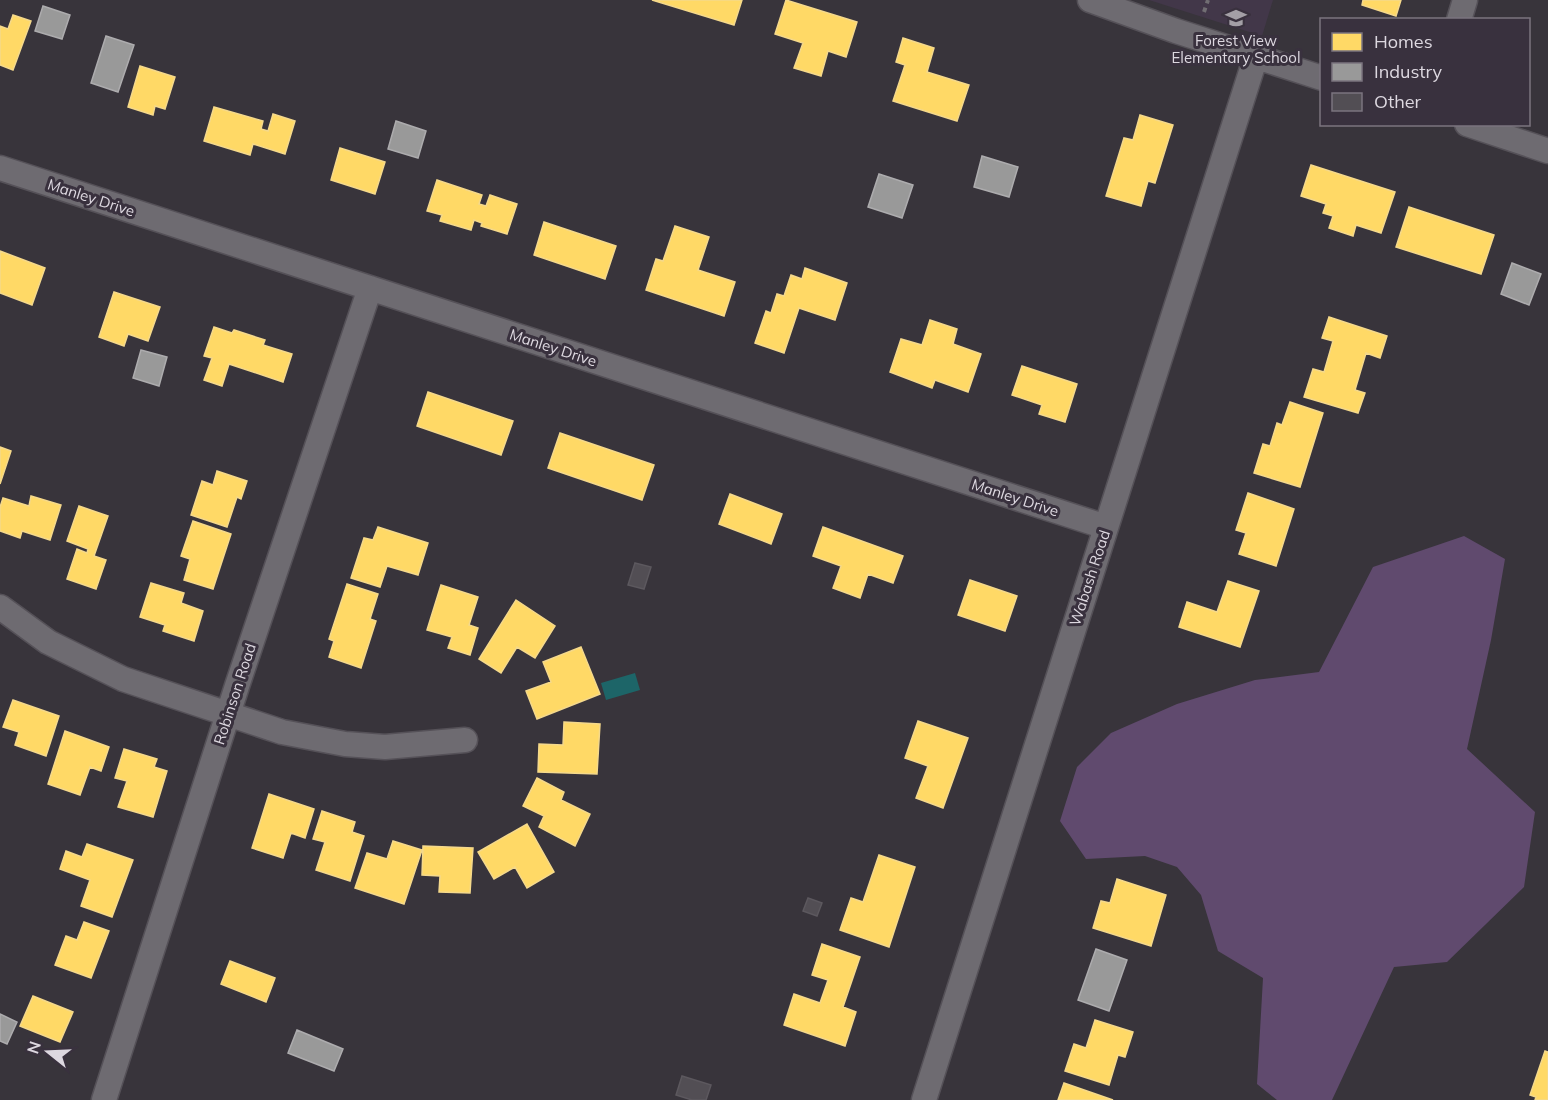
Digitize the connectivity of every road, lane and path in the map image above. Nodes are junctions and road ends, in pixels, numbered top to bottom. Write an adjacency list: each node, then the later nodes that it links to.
1 (1090, 0): 6 (street)
2 (1208, 0): 4 (path)
3 (1465, 0): 5 (street)
4 (1204, 12)
5 (1459, 18)
6 (1256, 56): 7 (street); 12 (street, Wabash Road)
7 (1320, 77)
8 (1473, 126): 9 (street)
9 (1548, 151)
10 (0, 168): 11 (street, Manley Drive)
11 (370, 288): 12 (street, Manley Drive); 14 (street, Robinson Road)
12 (1106, 527): 17 (street, Wabash Road)
13 (0, 607): 14 (street)
14 (228, 713): 15 (street); 16 (street, Robinson Road)
15 (465, 740)
16 (104, 1100)
17 (924, 1100)

